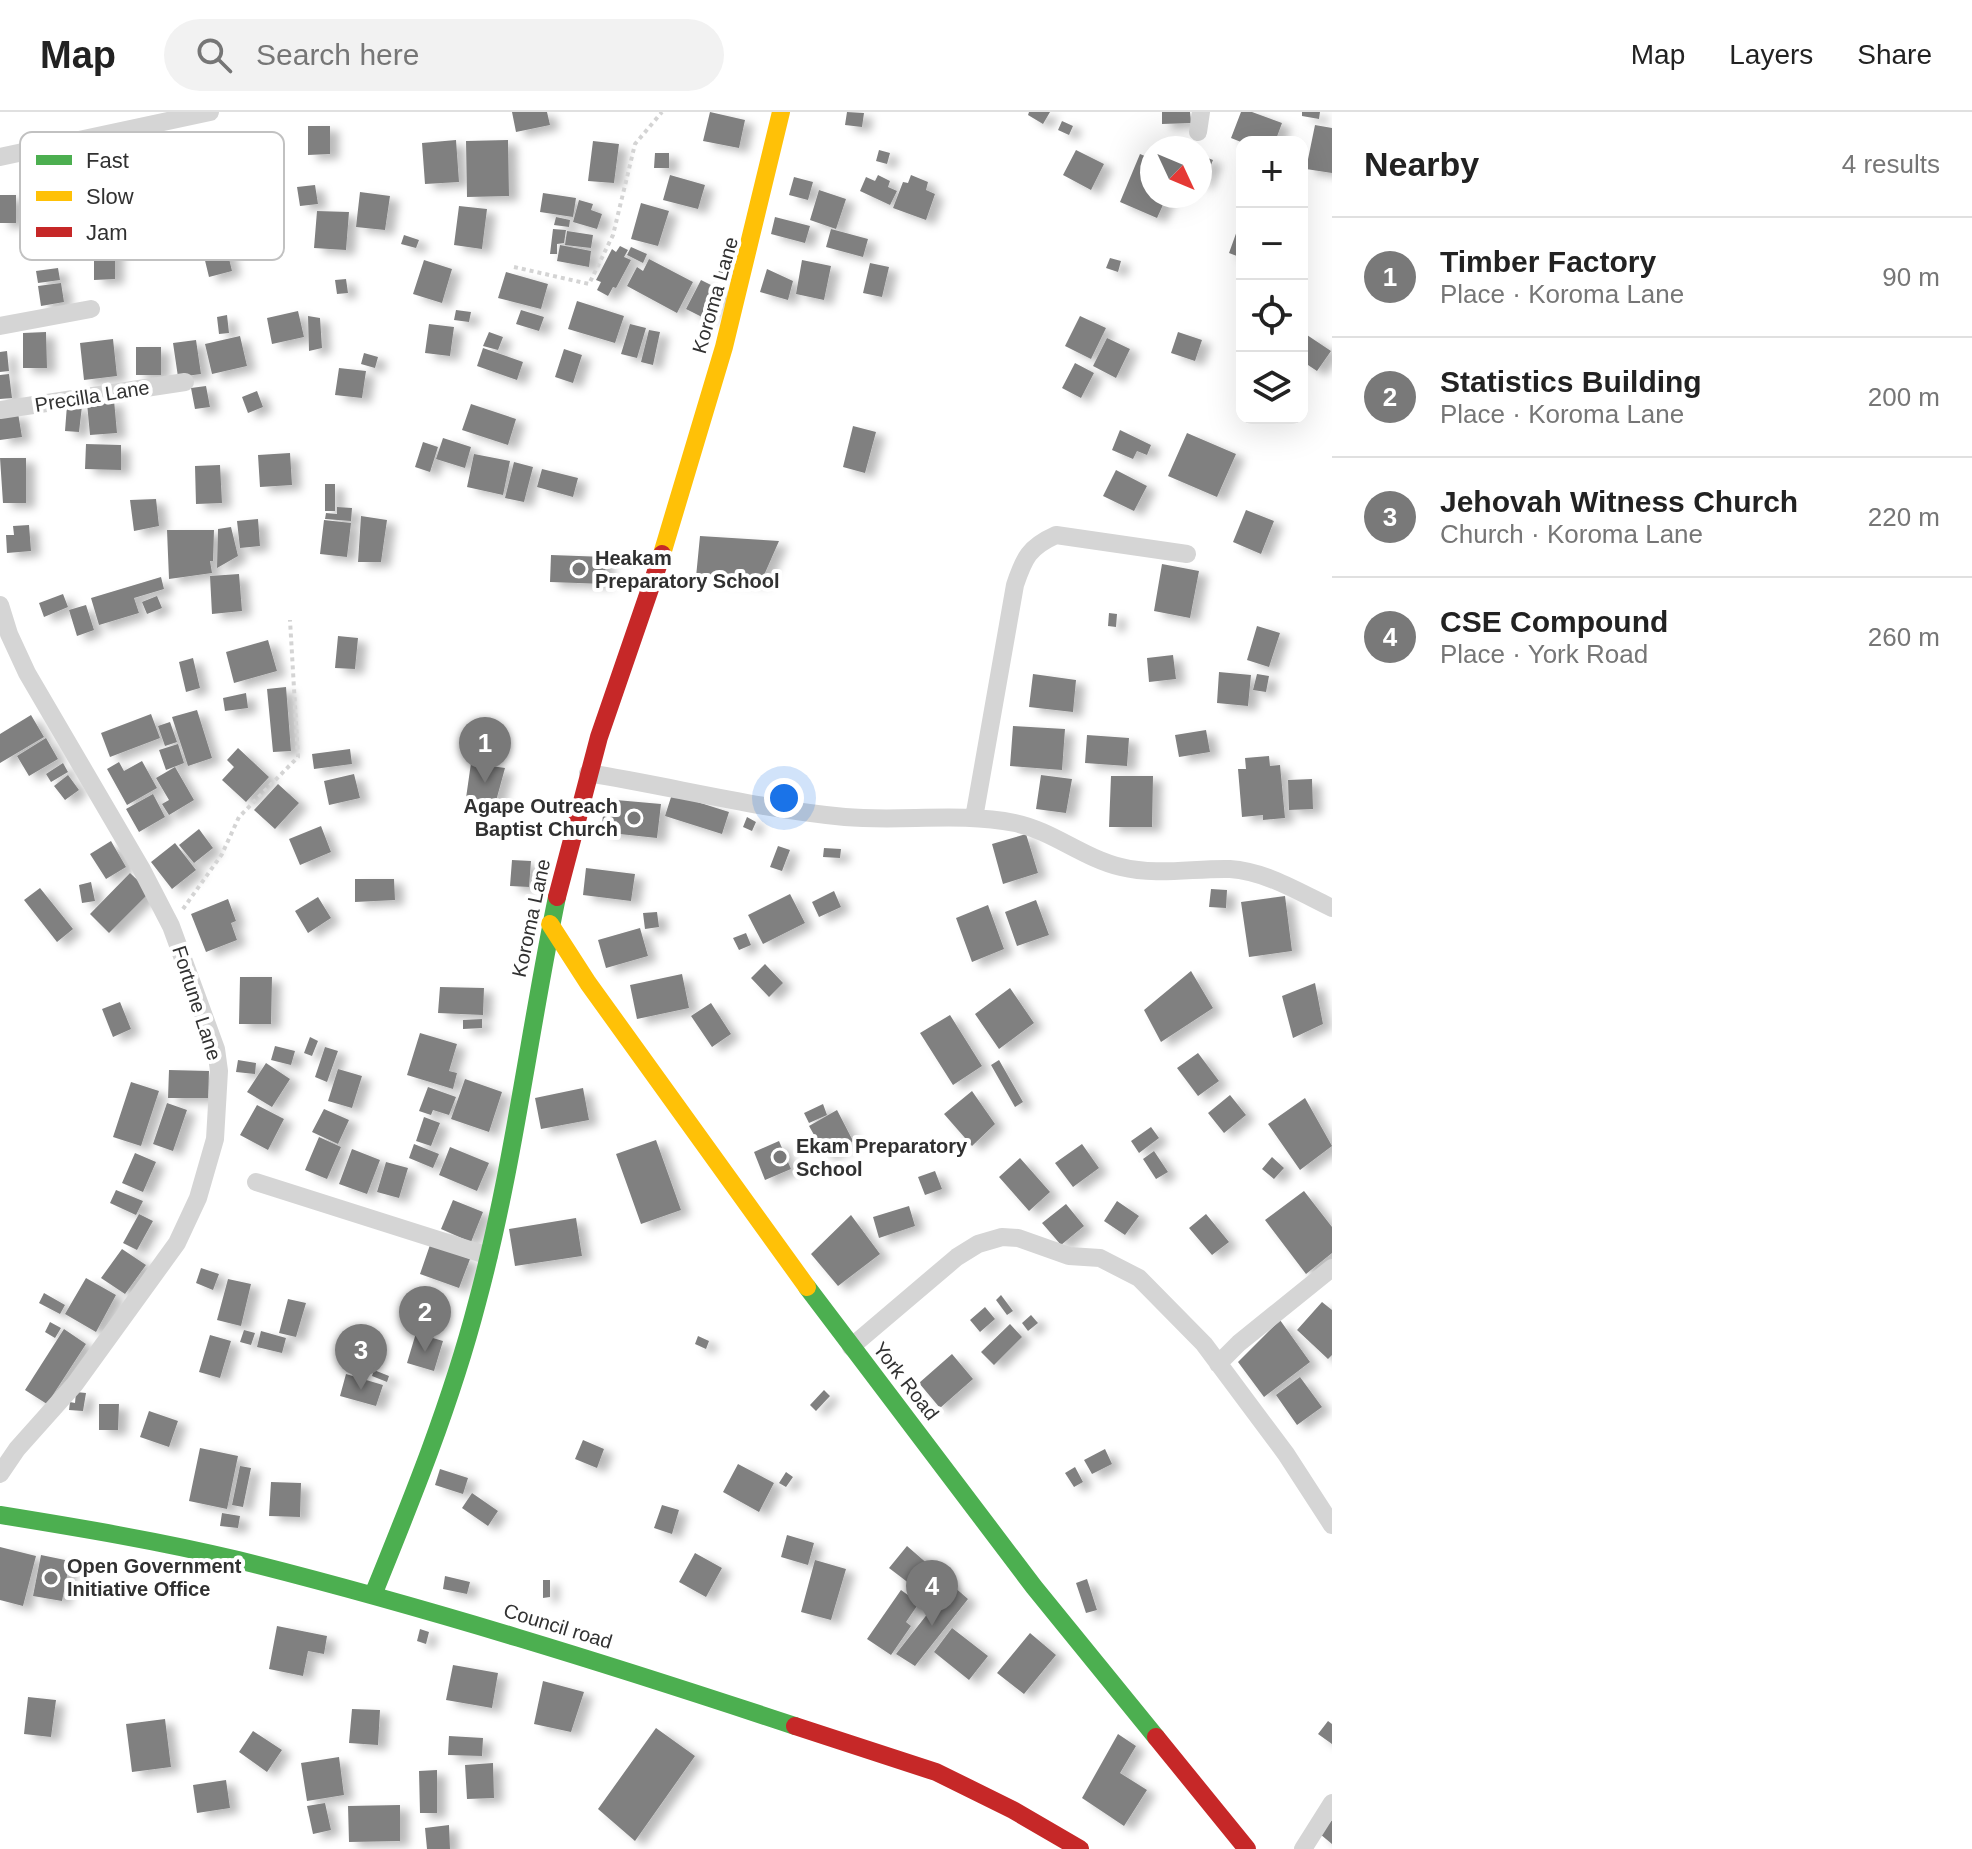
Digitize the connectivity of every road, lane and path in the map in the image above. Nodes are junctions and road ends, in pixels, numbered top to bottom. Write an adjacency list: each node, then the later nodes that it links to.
1 (210, 112): 5 (street)
2 (662, 112): 9 (path)
3 (781, 112): 17 (street, Koroma Lane)
4 (1201, 112): 6 (street)
5 (117, 132)
6 (1198, 132)
7 (20, 153): 8 (street)
8 (0, 157)
9 (514, 267)
10 (91, 309): 11 (street)
11 (0, 326)
12 (185, 382): 13 (street, Precilla Lane)
13 (0, 410)
14 (1187, 554): 18 (street)
15 (0, 605): 21 (street, Fortune Lane)
16 (290, 620): 21 (path)
17 (588, 773): 18 (street); 20 (street, Koroma Lane)
18 (974, 818): 19 (street)
19 (1332, 908)
20 (550, 924): 23 (street, Koroma Lane); 25 (street, York Road)
21 (171, 926): 27 (street, Fortune Lane)
22 (256, 1182): 23 (street)
23 (489, 1256): 30 (street, Koroma Lane)
24 (1332, 1268): 26 (street)
25 (851, 1347): 26 (street); 33 (street, York Road)
26 (1218, 1364): 29 (street)
27 (0, 1474)
28 (0, 1515): 30 (street, Council road)
29 (1332, 1525)
30 (373, 1595): 32 (street, Council road)
31 (1332, 1803): 34 (street)
32 (1080, 1849)
33 (1247, 1849)
34 (1303, 1849)

